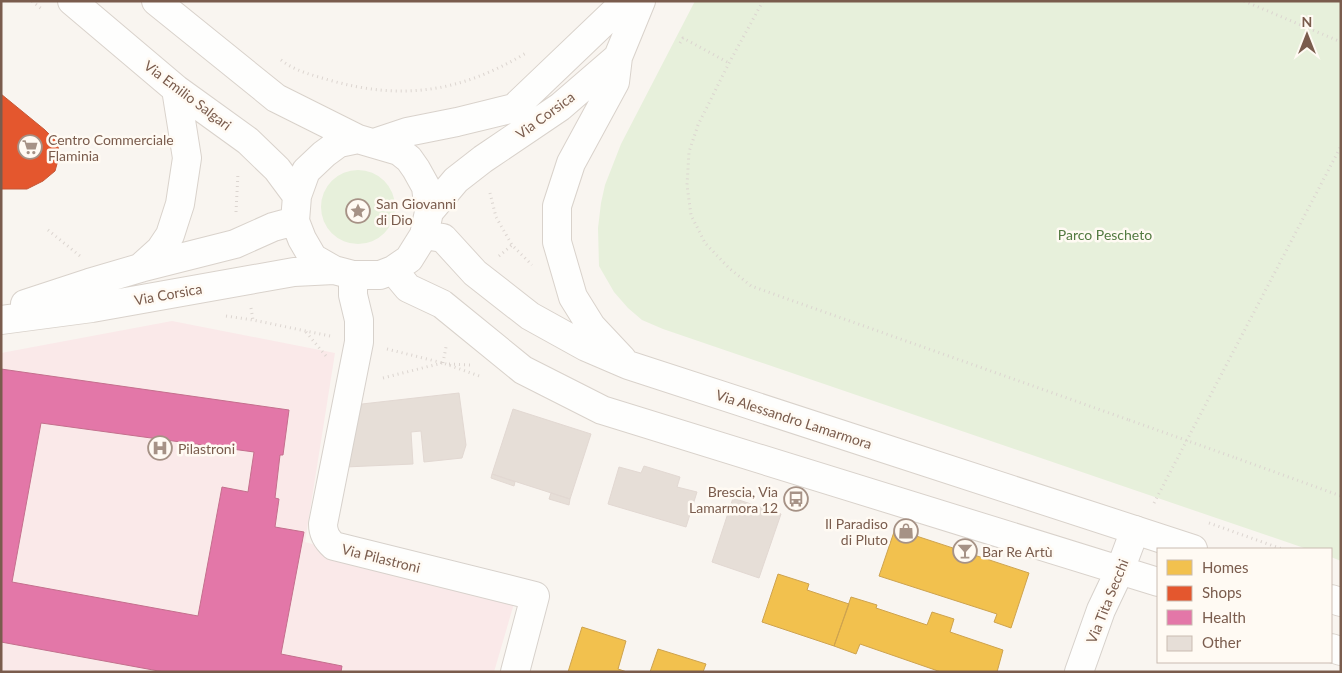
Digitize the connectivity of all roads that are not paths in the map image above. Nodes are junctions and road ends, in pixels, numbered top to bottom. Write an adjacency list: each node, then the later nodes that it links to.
1 (72, 1): 6 (main road, Via Emilio Salgari)
2 (156, 1): 7 (main road)
3 (626, 1): 7 (main road, Via Corsica)
4 (641, 1): 5 (main road, Via Corsica)
5 (618, 57): 9 (main road, Via Corsica); 15 (main road)
6 (176, 89): 8 (main road, Via Emilio Salgari); 10 (main road)
7 (366, 141): 8 (main road); 9 (main road)
8 (296, 208): 10 (main road); 12 (main road)
9 (426, 223): 11 (main road); 15 (main road, Via Alessandro Lamarmora)
10 (140, 268): 13 (main road)
11 (393, 270): 12 (main road); 18 (main road)
12 (343, 273): 14 (main road, Via Corsica); 20 (main road, Via Pilastroni)
13 (1, 312)
14 (1, 320)
15 (628, 365): 16 (main road, Via Alessandro Lamarmora)
16 (1135, 530): 17 (main road, Via Alessandro Lamarmora); 18 (main road, Via Tita Secchi)
17 (1190, 548)
18 (1120, 570): 19 (main road); 21 (main road, Via Tita Secchi)
19 (1157, 582)
20 (515, 672)
21 (1079, 672)

